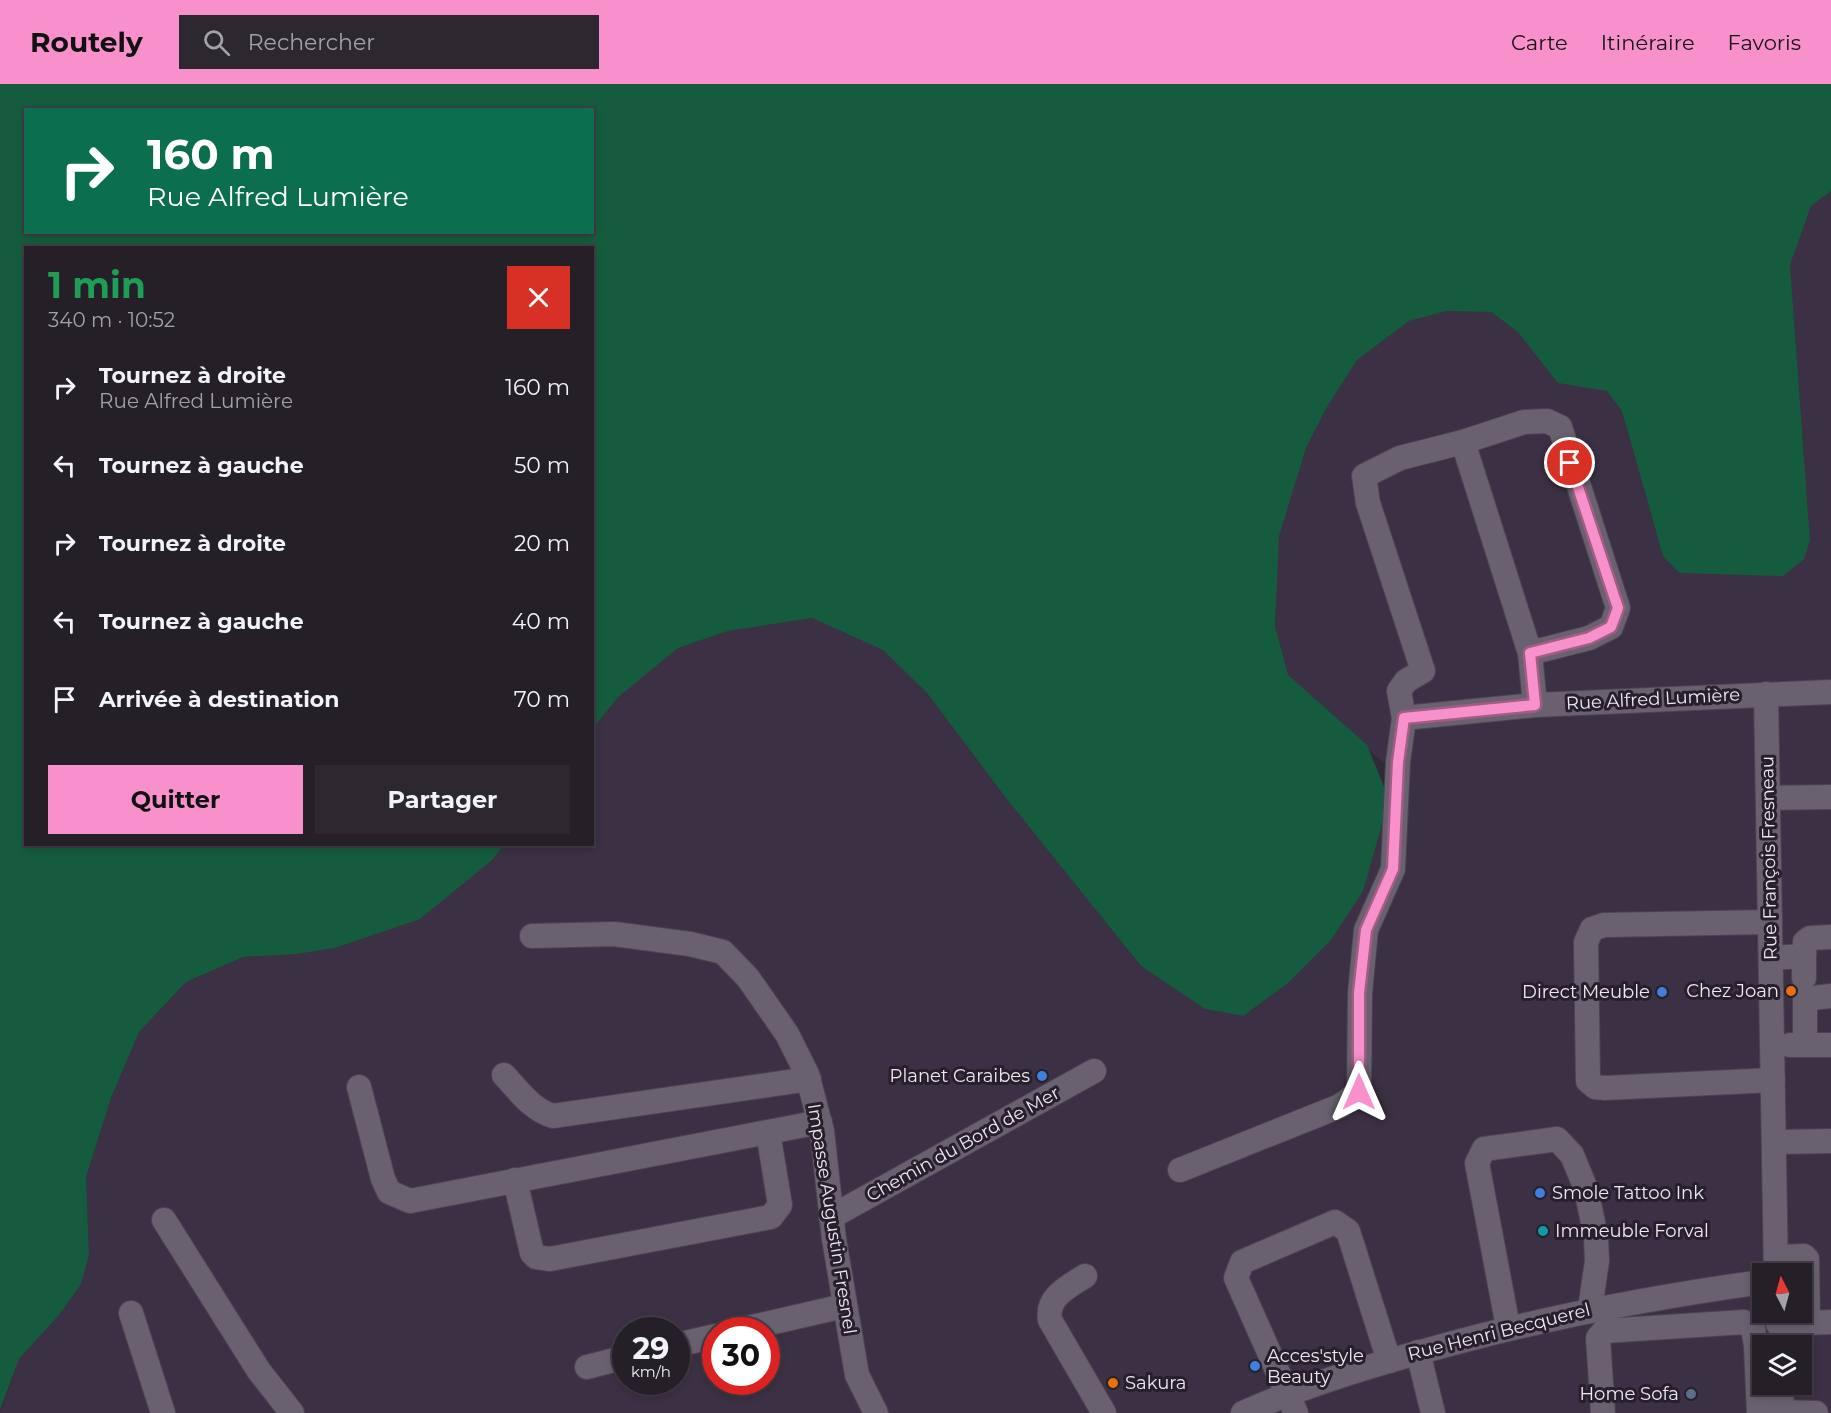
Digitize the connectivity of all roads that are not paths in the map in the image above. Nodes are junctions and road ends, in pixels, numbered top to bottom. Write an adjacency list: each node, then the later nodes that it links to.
1 (1463, 442): 2 (street); 2 (street); 6 (street)
2 (1530, 653): 5 (street)
3 (1831, 692): 4 (street, Rue Alfred Lumière)
4 (1766, 694): 5 (street, Rue Alfred Lumière); 8 (street, Rue François Fresneau)
5 (1535, 705): 6 (street, Rue Alfred Lumière)
6 (1404, 718): 26 (street)
7 (1831, 797): 8 (street)
8 (1768, 798): 9 (street, Rue François Fresneau)
9 (1770, 922): 12 (street, Rue François Fresneau); 20 (street)
10 (532, 936): 19 (street, Impasse Augustin Fresnel)
11 (1831, 937): 12 (street)
12 (1771, 958): 16 (street, Rue François Fresneau)
13 (1831, 996): 14 (street)
14 (1805, 1045): 15 (street); 16 (street)
15 (1831, 1045)
16 (1773, 1046): 20 (street, Rue François Fresneau)
17 (1094, 1071): 28 (street, Chemin du Bord de Mer)
18 (504, 1075): 19 (street)
19 (809, 1079): 22 (street, Impasse Augustin Fresnel)
20 (1773, 1080): 25 (street, Rue François Fresneau)
21 (359, 1087): 27 (street)
22 (820, 1122): 23 (street); 28 (street, Impasse Augustin Fresnel)
23 (768, 1132): 27 (street); 27 (street)
24 (1831, 1141): 25 (street)
25 (1774, 1142): 30 (street, Rue François Fresneau)
26 (1180, 1170)
27 (515, 1180)
28 (831, 1217): 36 (street, Impasse Augustin Fresnel)
29 (164, 1220): 52 (street)
30 (1776, 1263)
31 (1782, 1263): 32 (street)
32 (1808, 1263)
33 (1085, 1276): 54 (street)
34 (1752, 1284): 37 (street, Rue Henri Becquerel)
35 (1812, 1284): 40 (street)
36 (844, 1306): 39 (street); 53 (street, Impasse Augustin Fresnel)
37 (1590, 1309): 41 (street, Rue Henri Becquerel); 41 (street)
38 (131, 1313): 51 (street)
39 (780, 1321)
40 (1820, 1323): 42 (street)
41 (1508, 1327): 43 (street, Rue Henri Becquerel)
42 (1771, 1335): 57 (street)
43 (1418, 1353): 45 (street, Rue Henri Becquerel); 56 (street)
44 (612, 1361): 46 (street)
45 (1389, 1361): 49 (street, Rue Henri Becquerel); 49 (street)
46 (588, 1367)
47 (1762, 1395): 58 (street)
48 (1781, 1395): 59 (street)
49 (1292, 1403): 55 (street, Rue Henri Becquerel)
50 (1821, 1412): 59 (street)
51 (164, 1413)
52 (292, 1413)
53 (876, 1413)
54 (1104, 1413)
55 (1243, 1413)
56 (1433, 1413)
57 (1603, 1413)
58 (1759, 1413)
59 (1782, 1413)

